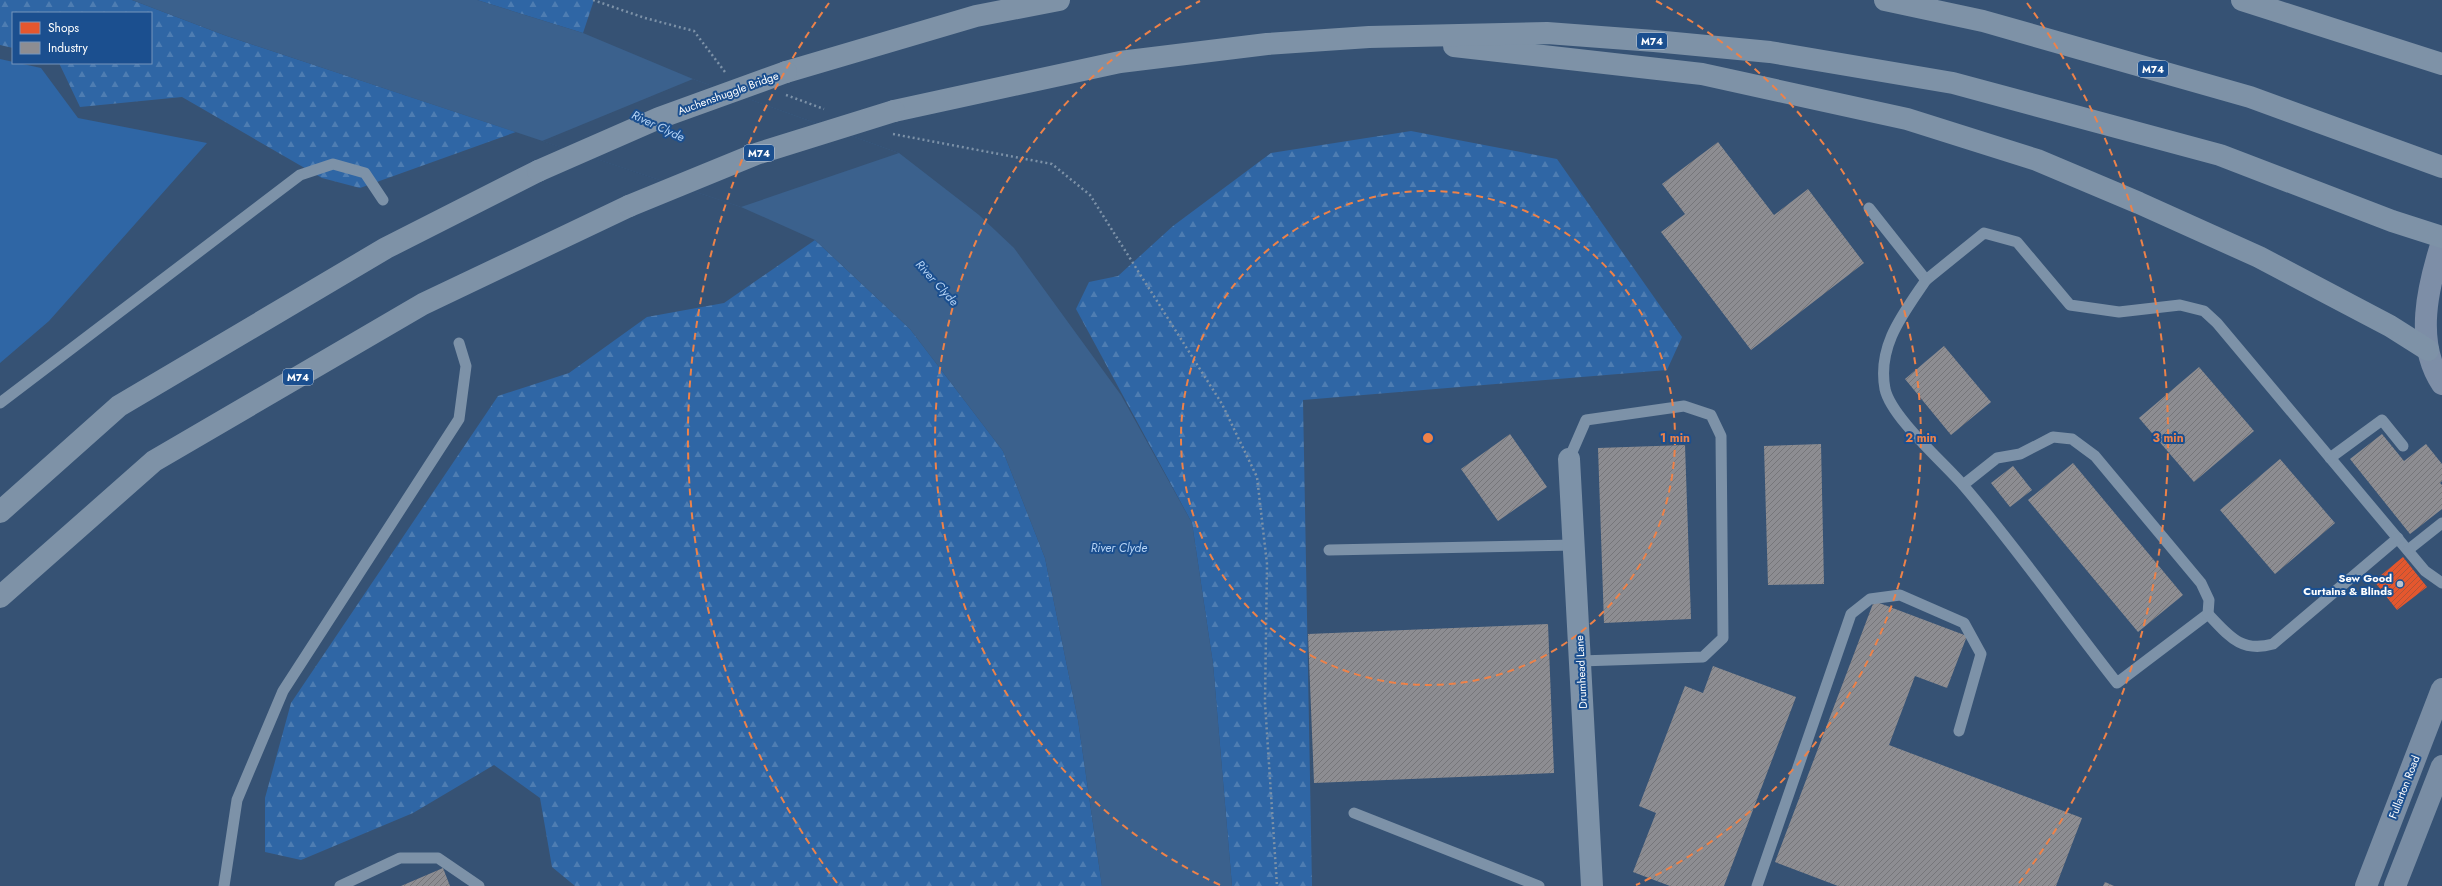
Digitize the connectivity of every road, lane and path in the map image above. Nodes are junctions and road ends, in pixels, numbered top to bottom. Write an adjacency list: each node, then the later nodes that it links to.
1 (593, 0): 7 (path)
2 (1059, 0): 25 (highway, Auchenshuggle Bridge, bridge)
3 (1885, 0): 11 (highway, M74)
4 (2242, 0): 6 (highway)
5 (1369, 37): 14 (highway, M74); 18 (highway, M74); 32 (highway, M74, bridge)
6 (2442, 64)
7 (727, 73)
8 (779, 93): 9 (path)
9 (831, 112)
10 (891, 134): 42 (path)
11 (2442, 167)
12 (383, 200): 20 (lane)
13 (1869, 208): 16 (lane)
14 (2442, 237)
15 (2442, 242): 18 (main road)
16 (1926, 280): 22 (lane); 24 (lane)
17 (459, 343): 39 (lane)
18 (2428, 350): 19 (main road)
19 (2442, 384)
20 (0, 403)
21 (2404, 446): 22 (lane)
22 (2330, 458): 27 (lane)
23 (1569, 459): 28 (street, Drumhead Lane); 34 (lane)
24 (1963, 485): 33 (lane); 33 (lane)
25 (0, 512)
26 (2442, 523): 30 (lane)
27 (2398, 538): 30 (lane); 33 (lane)
28 (1574, 545): 29 (lane); 34 (street, Drumhead Lane)
29 (1329, 550)
30 (2408, 550): 31 (lane)
31 (2442, 583)
32 (0, 597)
33 (2208, 614)
34 (1580, 661): 44 (street, Drumhead Lane)
35 (2442, 689): 46 (street, Fullarton Road)
36 (1959, 731): 45 (lane)
37 (2442, 766): 47 (street)
38 (1354, 813): 43 (lane)
39 (224, 886)
40 (340, 886): 41 (lane)
41 (479, 886)
42 (1277, 886)
43 (1539, 886)
44 (1592, 886)
45 (1757, 886)
46 (2366, 886)
47 (2395, 886)

